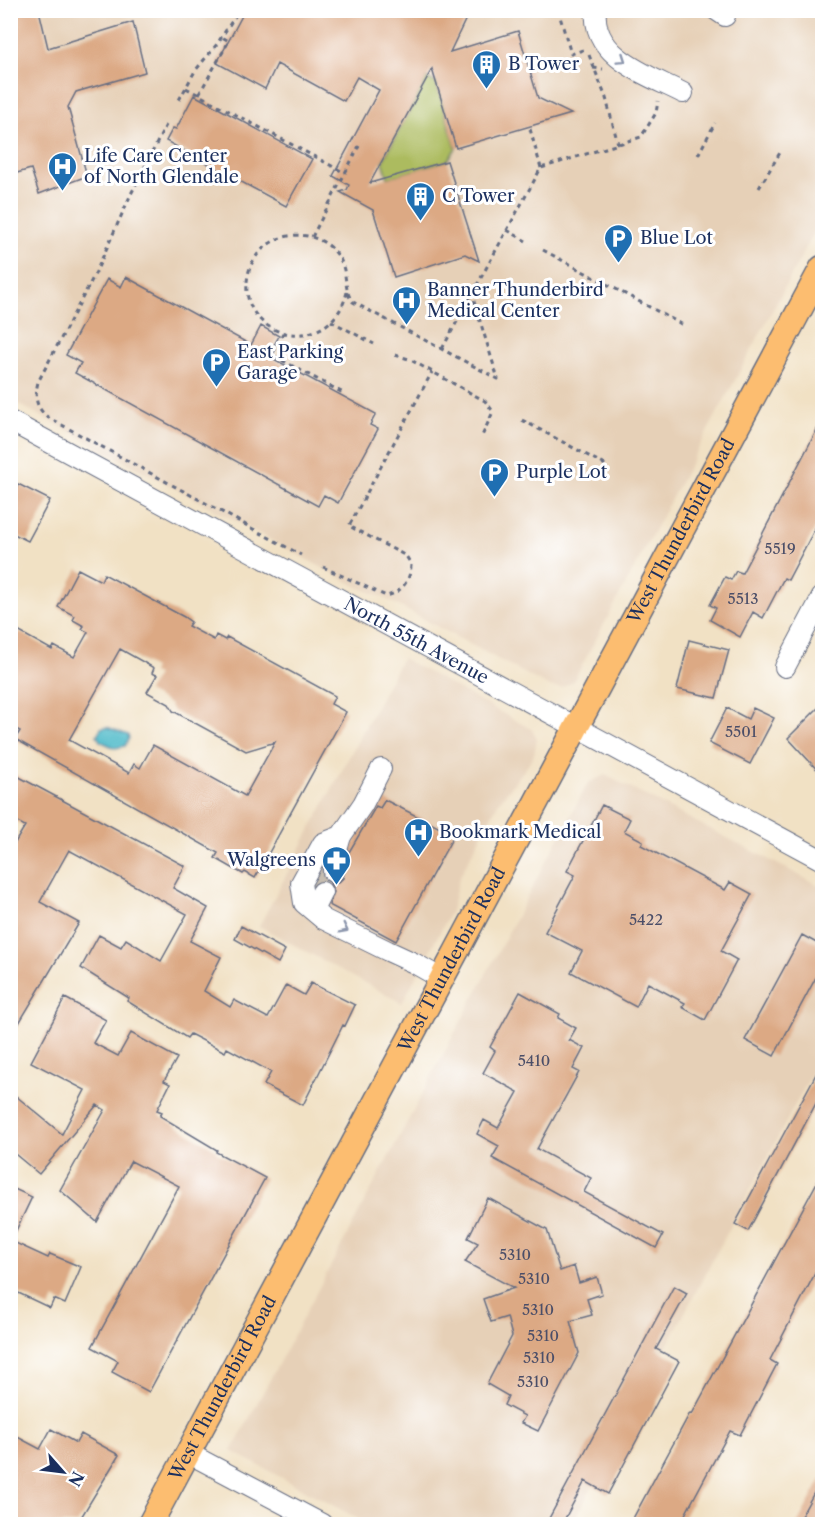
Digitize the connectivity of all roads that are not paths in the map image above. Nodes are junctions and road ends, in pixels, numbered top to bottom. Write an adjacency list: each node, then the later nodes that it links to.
1 (596, 10): 2 (street, one-way to 2)
2 (683, 93)
3 (822, 268): 7 (main road, West Thunderbird Road)
4 (10, 422): 7 (street, North 55th Avenue)
5 (822, 597): 6 (street)
6 (785, 667)
7 (577, 727): 10 (street, North 55th Avenue); 14 (main road, West Thunderbird Road)
8 (381, 769): 9 (street)
9 (341, 836): 11 (street); 13 (street)
10 (822, 860)
11 (331, 868)
12 (318, 890): 13 (street)
13 (313, 910): 14 (street, one-way to 14)
14 (442, 979): 15 (main road, West Thunderbird Road)
15 (188, 1453): 16 (main road, West Thunderbird Road); 17 (street)
16 (150, 1524)
17 (322, 1524)

